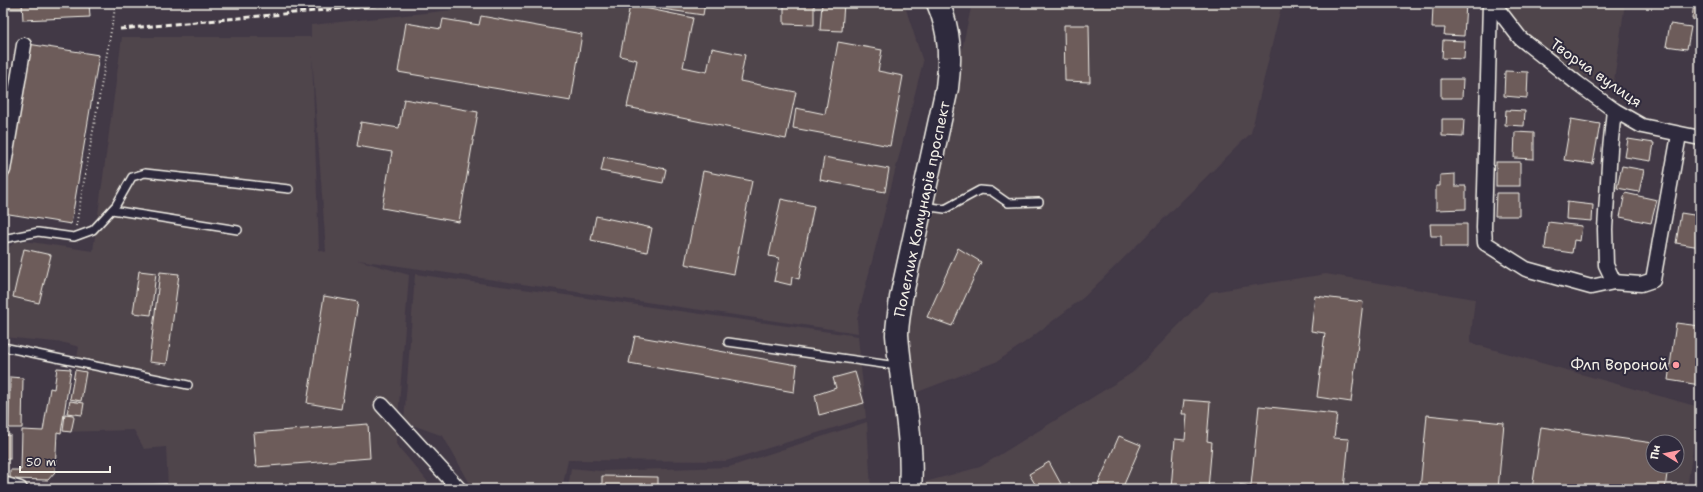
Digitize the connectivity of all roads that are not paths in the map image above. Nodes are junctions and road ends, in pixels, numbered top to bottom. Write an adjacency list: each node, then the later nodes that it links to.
1 (938, 3): 11 (main road, Полеглих Комунарів проспект)
2 (1490, 3): 15 (street)
3 (1493, 3): 5 (street, Творча вулиця)
4 (24, 45): 8 (street)
5 (1614, 110): 6 (street, Творча вулиця); 15 (street)
6 (1679, 135): 7 (street, Творча вулиця); 15 (street)
7 (1700, 138)
8 (3, 170)
9 (289, 189): 12 (lane)
10 (1039, 202): 11 (lane)
11 (921, 206): 18 (main road, Полеглих Комунарів проспект)
12 (112, 210): 13 (lane); 14 (lane)
13 (238, 230)
14 (3, 239)
15 (1614, 282)
16 (728, 342): 18 (lane)
17 (3, 348): 19 (lane)
18 (902, 367): 24 (main road, Полеглих Комунарів проспект)
19 (188, 384)
20 (382, 405): 23 (street)
21 (3, 484): 22 (street)
22 (20, 489)
23 (459, 489)
24 (910, 489)

